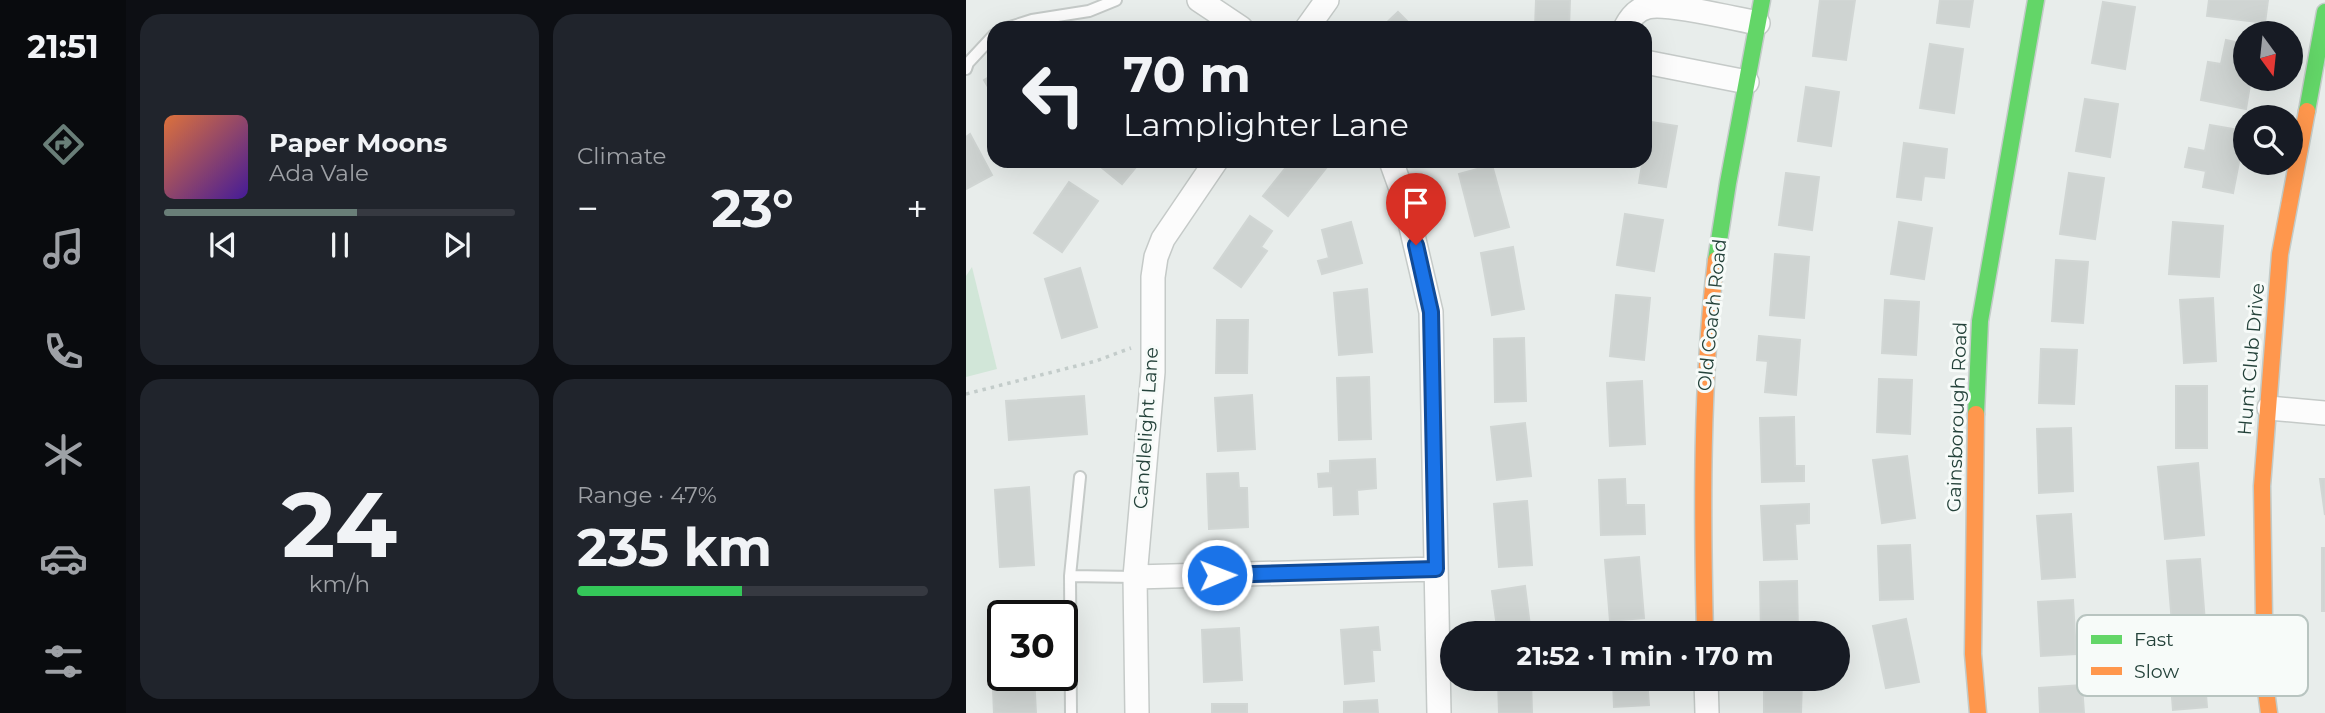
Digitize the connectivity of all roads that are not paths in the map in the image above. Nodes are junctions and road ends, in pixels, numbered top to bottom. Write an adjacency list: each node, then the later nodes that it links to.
1 (1116, 0): 7 (lane)
2 (1199, 0): 8 (street)
3 (1327, 0): 9 (street)
4 (1762, 0): 11 (street, Old Coach Road)
5 (2036, 0): 31 (street, Gainsborough Road)
6 (2325, 12): 18 (street, Hunt Club Drive)
7 (1029, 21)
8 (1230, 21)
9 (1312, 21)
10 (1628, 21): 11 (street)
11 (1758, 23): 15 (street, Old Coach Road)
12 (987, 43): 14 (lane)
13 (1652, 63): 15 (street)
14 (966, 69)
15 (1747, 82): 25 (street, Old Coach Road)
16 (1211, 168): 23 (street, Candlelight Lane)
17 (1394, 168): 21 (street)
18 (2269, 408): 19 (street); 24 (street, Hunt Club Drive)
19 (2325, 413)
20 (1080, 477): 22 (lane)
21 (1436, 569): 23 (street); 29 (street)
22 (1070, 576): 23 (lane); 27 (lane)
23 (1135, 577): 28 (street, Candlelight Lane)
24 (2263, 615)
25 (1705, 621)
26 (1706, 691): 30 (street)
27 (1071, 713)
28 (1137, 713)
29 (1439, 713)
30 (1707, 713)
31 (1978, 713)

